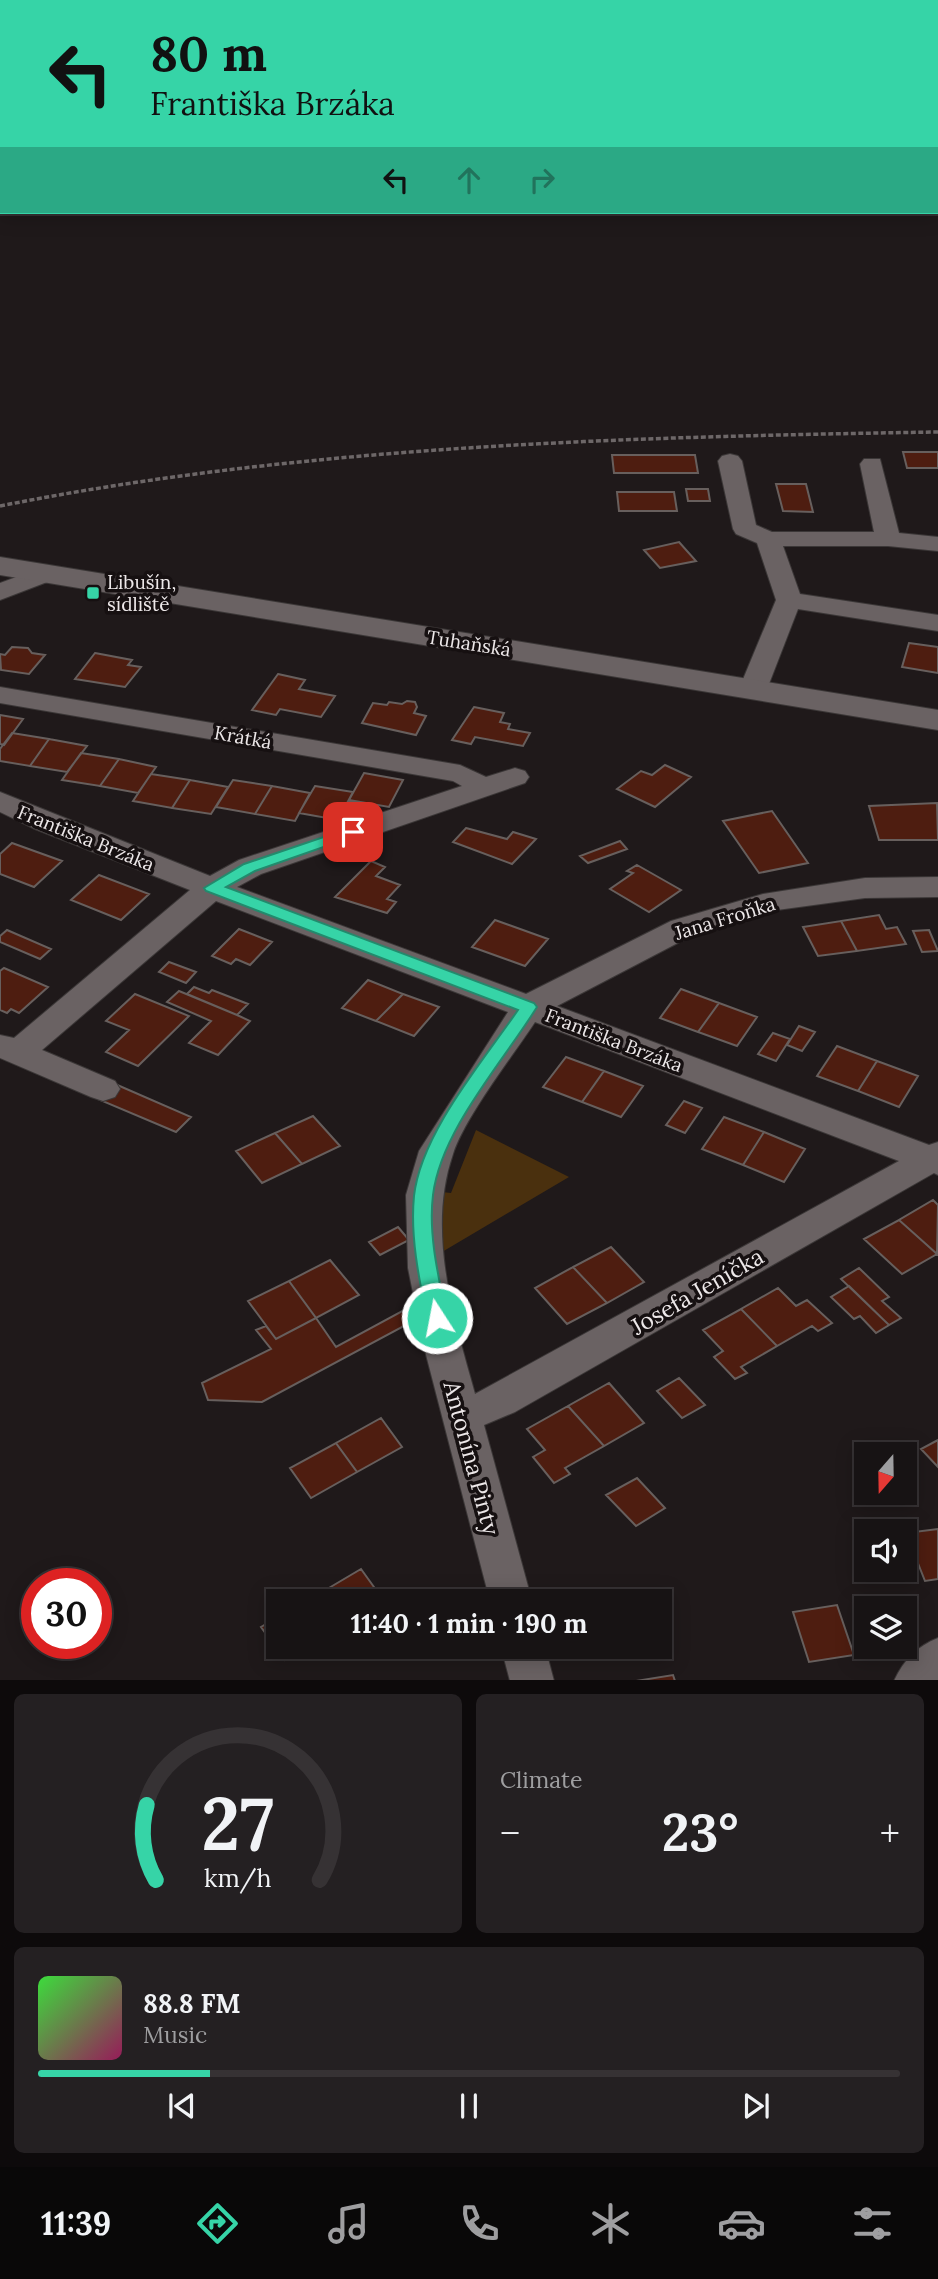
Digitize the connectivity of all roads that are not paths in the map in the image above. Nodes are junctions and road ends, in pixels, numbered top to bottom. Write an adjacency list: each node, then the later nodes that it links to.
1 (730, 461): 3 (street)
2 (872, 464): 4 (street)
3 (768, 539): 4 (street); 9 (street)
4 (888, 539): 5 (street)
5 (938, 544)
6 (0, 566): 7 (street, Tuhaňská)
7 (46, 573): 8 (street); 11 (street, Tuhaňská)
8 (0, 592)
9 (789, 600): 10 (street); 11 (street)
10 (938, 623)
11 (753, 689): 13 (street, Tuhaňská)
12 (0, 695): 15 (street, Krátká)
13 (938, 720)
14 (515, 777): 15 (street)
15 (482, 788): 18 (street)
16 (0, 801): 18 (street, Františka Brzáka)
17 (938, 887): 19 (street, Jana Froňka)
18 (212, 888): 19 (street, Františka Brzáka); 20 (street)
19 (528, 1007): 22 (street, Františka Brzáka); 23 (street, Antonína Pinty)
20 (9, 1049): 21 (street)
21 (103, 1089)
22 (935, 1158): 23 (street, Josefa Jeníčka)
23 (461, 1417): 24 (street, Antonína Pinty)
24 (508, 1589)
25 (938, 1658): 28 (street)
26 (526, 1659): 27 (street)
27 (532, 1680)
28 (917, 1680)

